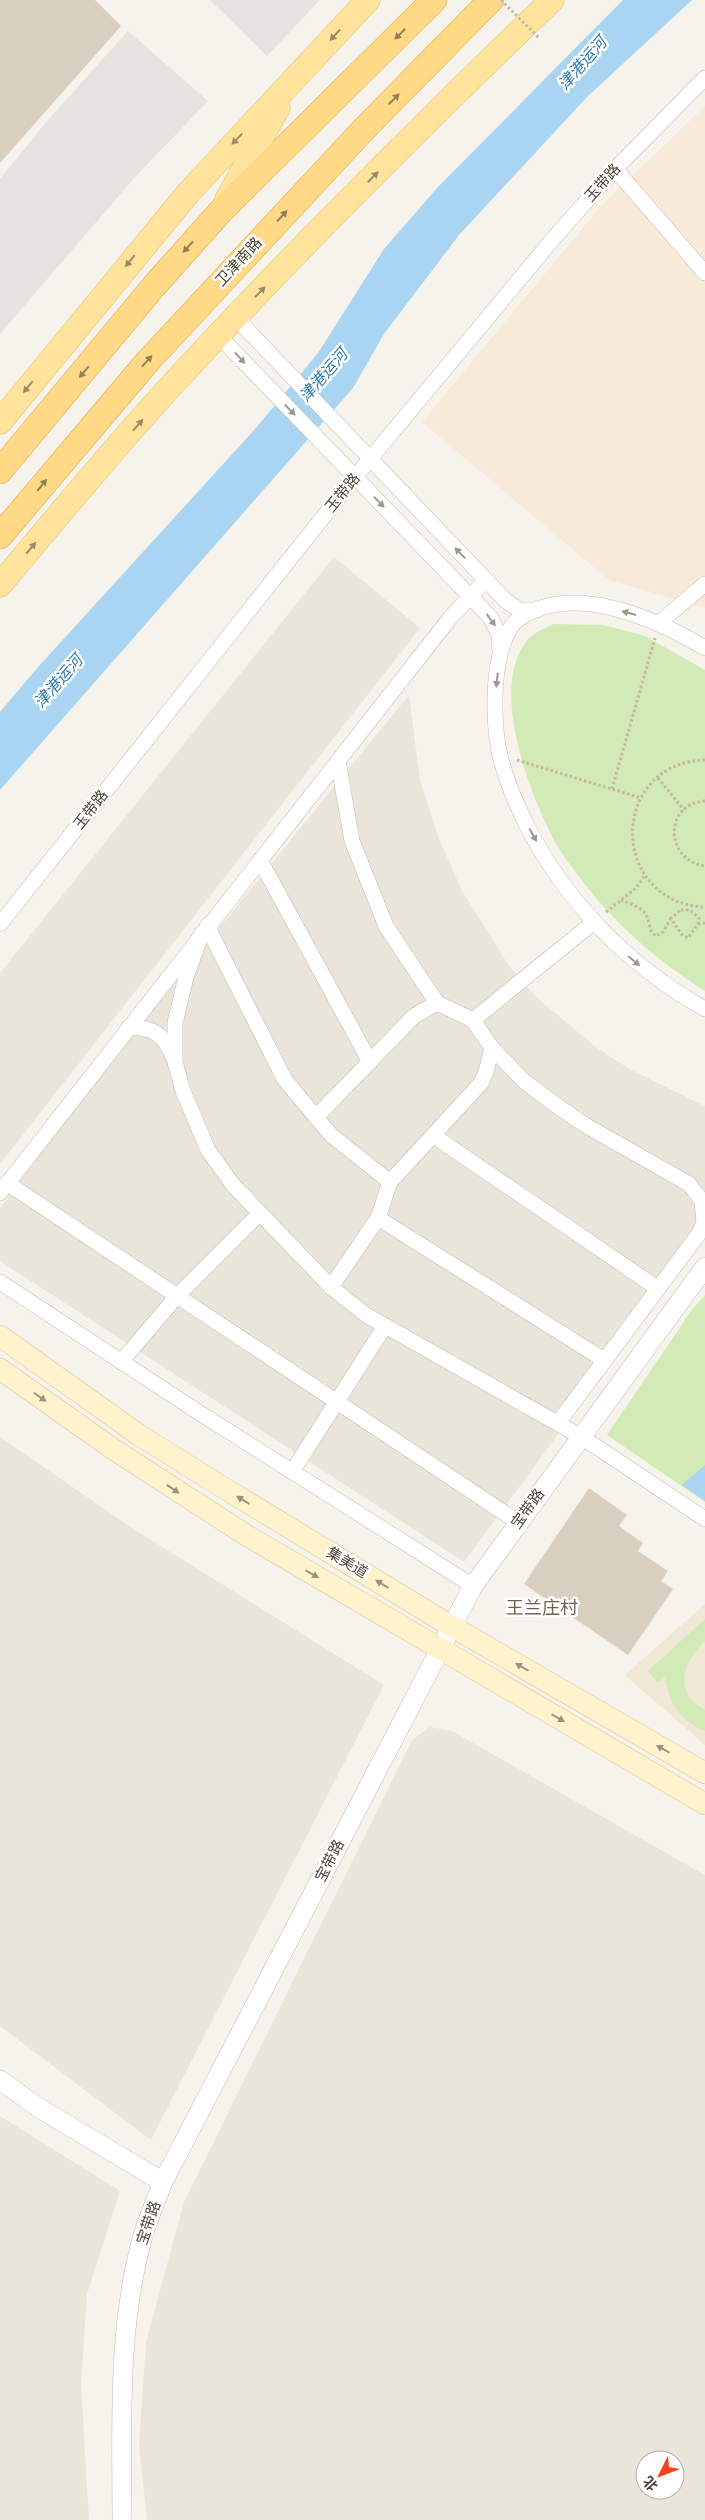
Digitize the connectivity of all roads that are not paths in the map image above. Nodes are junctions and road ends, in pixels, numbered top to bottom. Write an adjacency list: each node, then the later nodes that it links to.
1 (368, 0): 6 (main road, one-way to 6)
2 (434, 0): 8 (highway, one-way to 8)
3 (492, 0): 16 (highway, 卫津南路, one-way to 3)
4 (552, 0): 10 (main road, one-way to 4)
5 (705, 78): 7 (street, 玉带路)
6 (295, 79): 8 (main road); 12 (main road, one-way to 12)
7 (615, 169): 9 (street); 13 (street, 玉带路)
8 (221, 211): 14 (highway, one-way to 14)
9 (705, 274)
10 (236, 318): 11 (main road); 13 (street)
11 (220, 336): 15 (street, one-way to 15); 19 (main road, one-way to 11)
12 (0, 422)
13 (370, 459): 15 (street, 玉带路); 17 (street, one-way to 13)
14 (0, 471)
15 (355, 478): 20 (street, one-way to 20); 28 (street, 玉带路)
16 (0, 536)
17 (486, 580): 20 (street); 21 (street)
18 (705, 584): 22 (street)
19 (0, 585)
20 (470, 597): 24 (street, one-way to 24); 25 (street)
21 (538, 610): 22 (street, one-way to 21); 24 (street)
22 (659, 623): 23 (street)
23 (705, 648)
24 (500, 654): 27 (street, one-way to 27)
25 (338, 761): 26 (street); 30 (street)
26 (260, 860): 29 (street); 36 (street)
27 (594, 922): 31 (street, one-way to 31); 32 (street)
28 (0, 924)
29 (205, 930): 33 (street); 35 (street); 37 (street)
30 (437, 1003): 32 (street); 36 (street)
31 (705, 1009)
32 (473, 1020): 34 (street)
33 (128, 1028): 35 (street); 40 (street)
34 (492, 1048): 38 (street); 46 (street)
35 (175, 1062): 41 (street)
36 (370, 1062): 37 (street)
37 (316, 1117): 39 (street)
38 (434, 1136): 39 (street); 46 (street)
39 (390, 1182): 42 (street)
40 (4, 1188): 47 (street)
41 (259, 1214): 45 (street); 47 (street)
42 (378, 1218): 45 (street); 50 (street)
43 (705, 1267): 55 (street, 宝带路)
44 (0, 1282): 51 (street)
45 (331, 1287): 48 (street)
46 (656, 1288): 50 (street)
47 (177, 1296): 51 (street); 53 (street)
48 (385, 1326): 53 (street); 54 (street)
49 (0, 1336): 60 (main road, 集美道, one-way to 49)
50 (604, 1360): 54 (street)
51 (121, 1362): 56 (street)
52 (0, 1369): 61 (main road, 集美道, one-way to 61)
53 (335, 1402): 56 (street); 58 (street)
54 (558, 1423): 55 (street)
55 (580, 1436): 57 (street); 58 (street, 宝带路)
56 (292, 1472): 59 (street)
57 (705, 1519)
58 (518, 1522): 59 (street, 宝带路)
59 (473, 1586): 60 (street, 宝带路)
60 (451, 1626): 61 (street, 宝带路); 62 (main road, 集美道, one-way to 60)
61 (439, 1649): 63 (main road, 集美道, one-way to 63); 65 (street, 宝带路)
62 (705, 1773)
63 (705, 1804)
64 (0, 2080): 65 (street)
65 (163, 2182): 66 (street, 宝带路)
66 (122, 2520)

